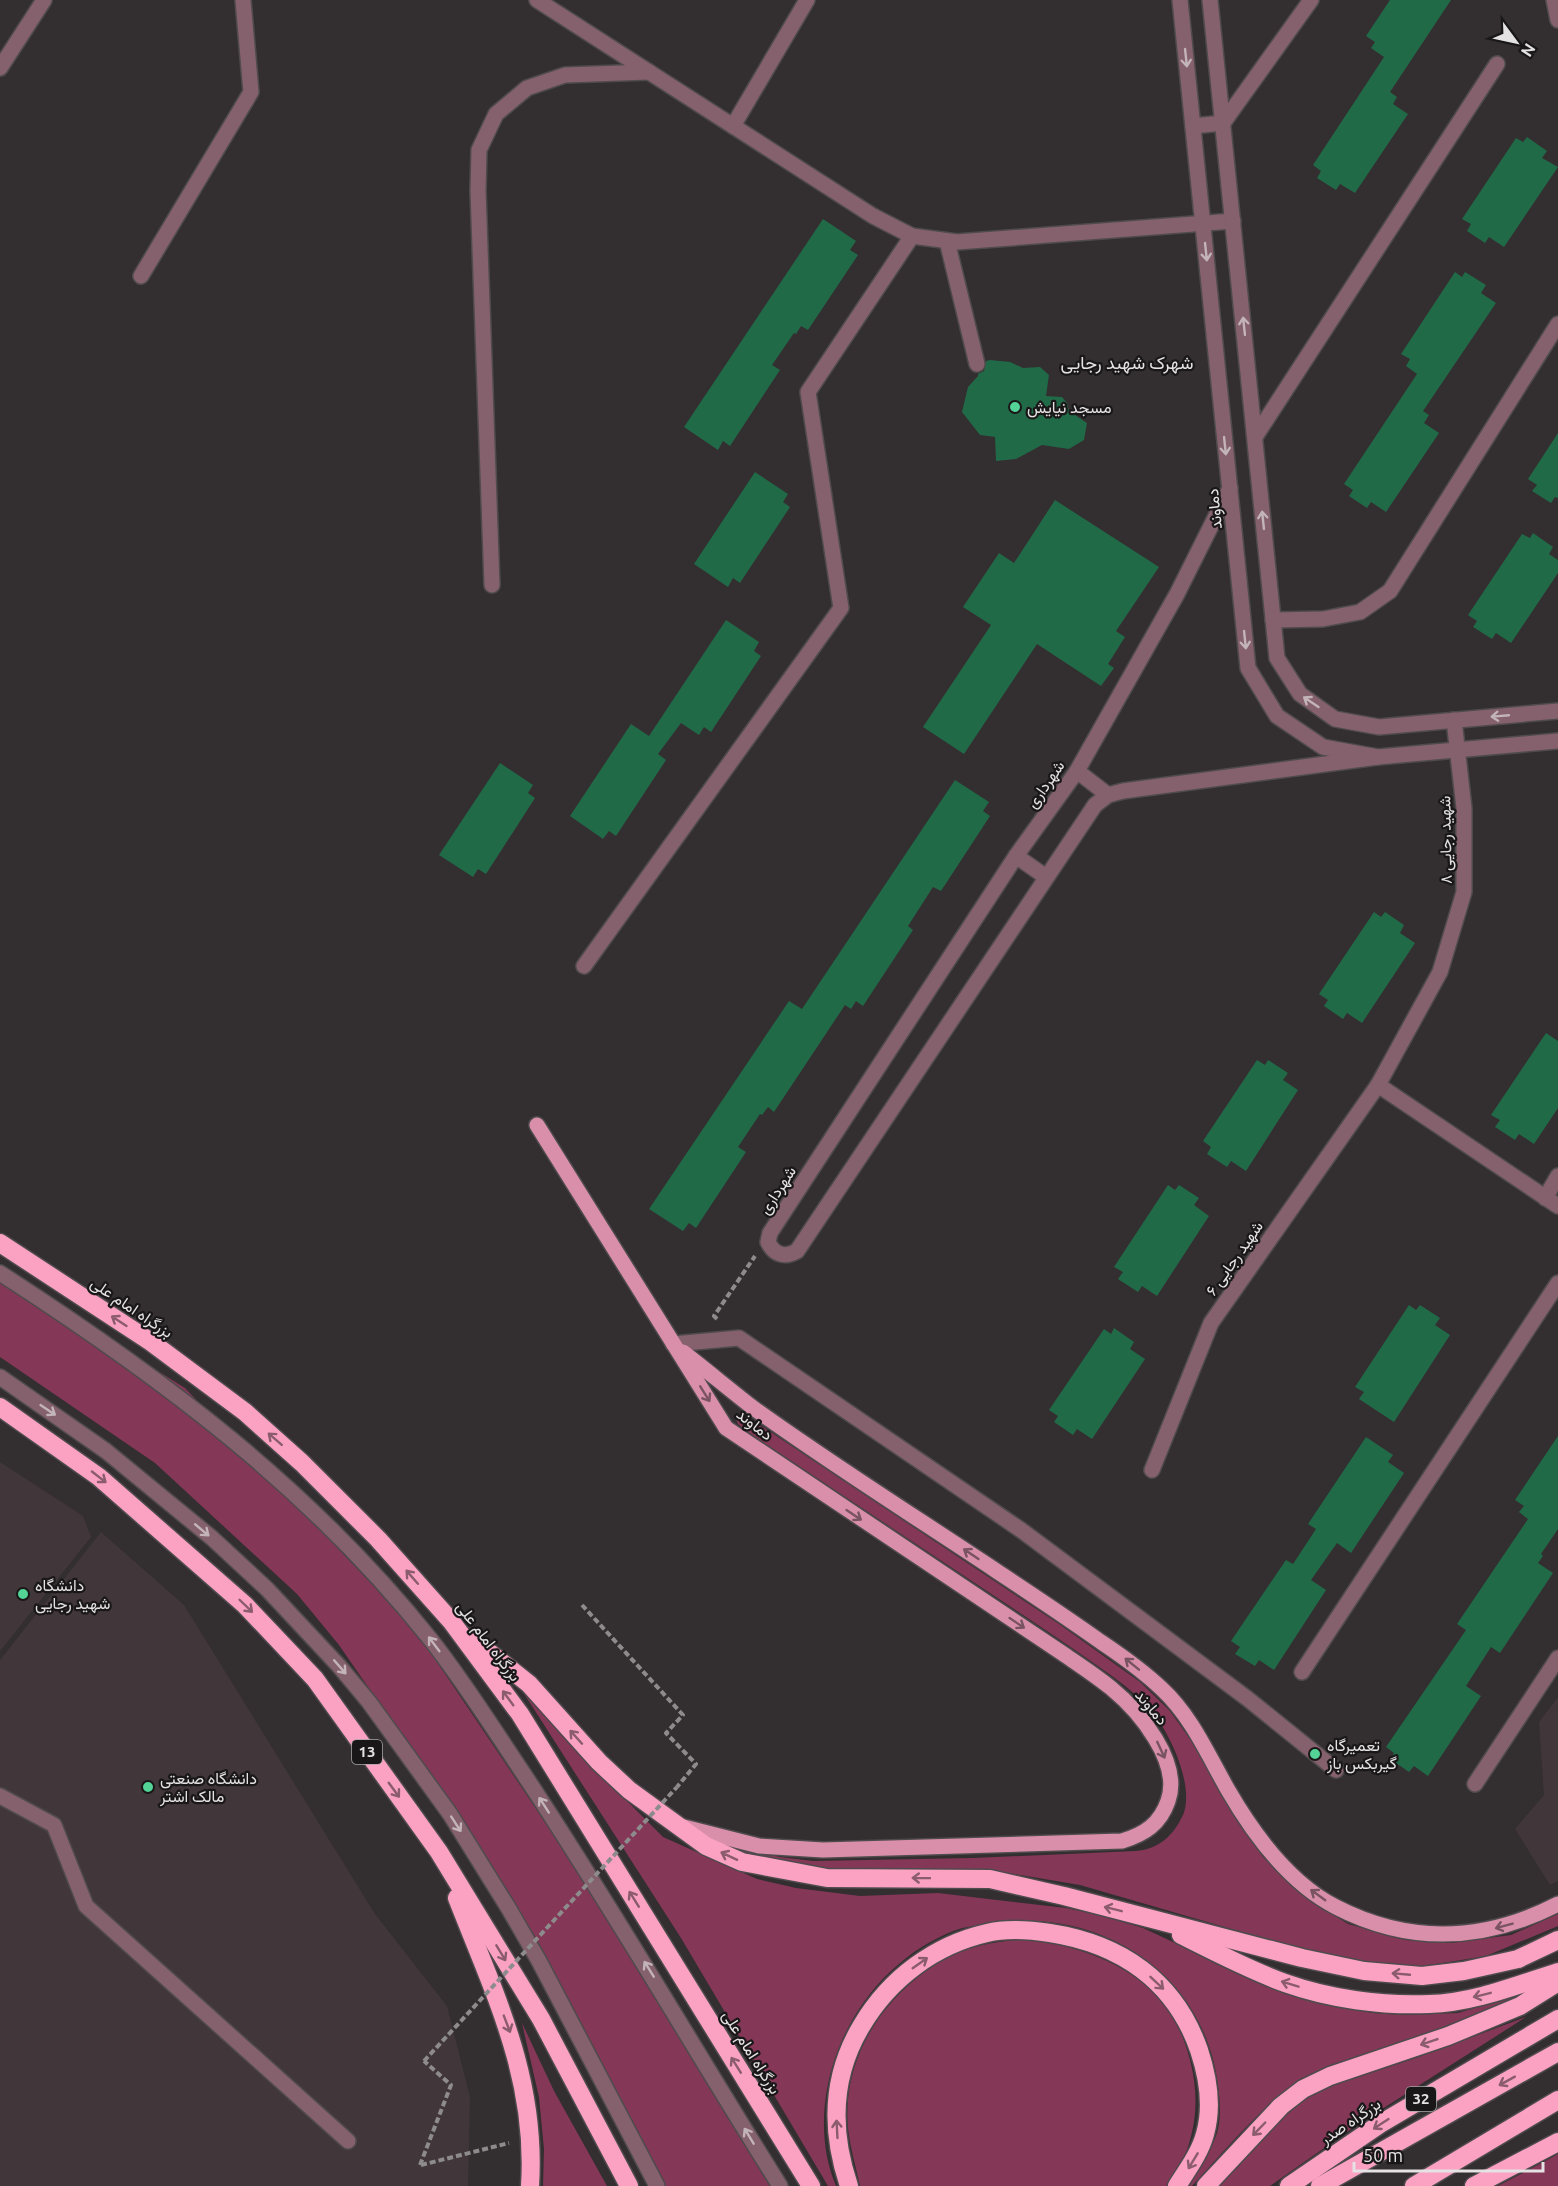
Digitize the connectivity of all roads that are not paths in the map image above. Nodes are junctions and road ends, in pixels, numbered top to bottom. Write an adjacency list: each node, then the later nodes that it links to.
1 (44, 0): 11 (street)
2 (243, 0): 20 (street)
3 (537, 0): 12 (street)
4 (807, 0): 14 (street)
5 (1180, 0): 15 (street, دماوند, one-way to 15)
6 (1210, 0): 13 (street)
7 (1311, 0): 13 (street)
8 (1554, 0): 9 (street)
9 (1558, 20)
10 (1497, 64): 23 (street)
11 (0, 68)
12 (649, 72): 14 (street); 25 (street)
13 (1223, 123): 15 (street); 16 (street)
14 (733, 126): 18 (street)
15 (1193, 126): 17 (street, دماوند)
16 (1233, 221): 17 (street); 23 (street, one-way to 16)
17 (1203, 223): 19 (street); 24 (street, دماوند, one-way to 24)
18 (912, 236): 19 (street); 36 (street)
19 (947, 241): 22 (street)
20 (141, 276)
21 (1558, 324): 26 (street)
22 (977, 364)
23 (1255, 437): 26 (street, one-way to 23)
24 (1230, 488): 31 (street, دماوند, one-way to 31); 32 (street, شهرداری)
25 (492, 585)
26 (1273, 620): 28 (street, one-way to 26)
27 (1558, 711): 28 (street, one-way to 28)
28 (1454, 720): 30 (street, شهید رجایی ۸)
29 (1558, 741): 30 (street, دماوند)
30 (1458, 750): 31 (street, دماوند); 37 (street, شهید رجایی ۸)
31 (1378, 757): 33 (street)
32 (1077, 771): 33 (street); 34 (street, شهرداری)
33 (1108, 795): 35 (street, شهرداری)
34 (1016, 856): 35 (street); 35 (street, شهرداری)
35 (1046, 877)
36 (584, 966)
37 (1378, 1085): 40 (street); 48 (street, شهید رجایی ۶)
38 (537, 1125): 45 (main road, دماوند)
39 (1558, 1176): 40 (street)
40 (1545, 1198): 41 (street)
41 (1558, 1206)
42 (0, 1243): 49 (highway, بزرگراه امام علی, one-way to 42)
43 (0, 1273): 70 (street, one-way to 43)
44 (1558, 1283): 51 (street)
45 (674, 1344): 52 (street); 55 (main road, دماوند, one-way to 55); 57 (main road, دماوند, one-way to 45)
46 (0, 1377): 69 (street, one-way to 69)
47 (0, 1407): 56 (highway, 13, one-way to 56)
48 (1152, 1470)
49 (451, 1621): 55 (highway, one-way to 49); 71 (highway, بزرگراه امام علی, one-way to 49)
50 (1558, 1658): 53 (street)
51 (1302, 1672)
52 (1336, 1770)
53 (1475, 1784)
54 (0, 1796): 65 (street)
55 (678, 1826): 58 (highway, one-way to 55)
56 (439, 1852): 67 (highway, one-way to 67); 68 (highway, 13, one-way to 68)
57 (1558, 1904)
58 (1140, 1916): 59 (highway, one-way to 58); 60 (highway, one-way to 58)
59 (1558, 1940)
60 (1558, 1972)
61 (1558, 1982): 74 (highway, one-way to 74)
62 (1558, 2019): 75 (highway, بزرگراه صدر / 32, one-way to 75)
63 (1558, 2052): 76 (highway, one-way to 76)
64 (1558, 2100): 77 (highway)
65 (348, 2141)
66 (1558, 2142): 78 (highway)
67 (530, 2186)
68 (629, 2186)
69 (657, 2186)
70 (780, 2186)
71 (811, 2186)
72 (849, 2186): 73 (highway, one-way to 73)
73 (1177, 2186)
74 (1206, 2186)
75 (1289, 2186)
76 (1320, 2186)
77 (1414, 2186)
78 (1474, 2186)

